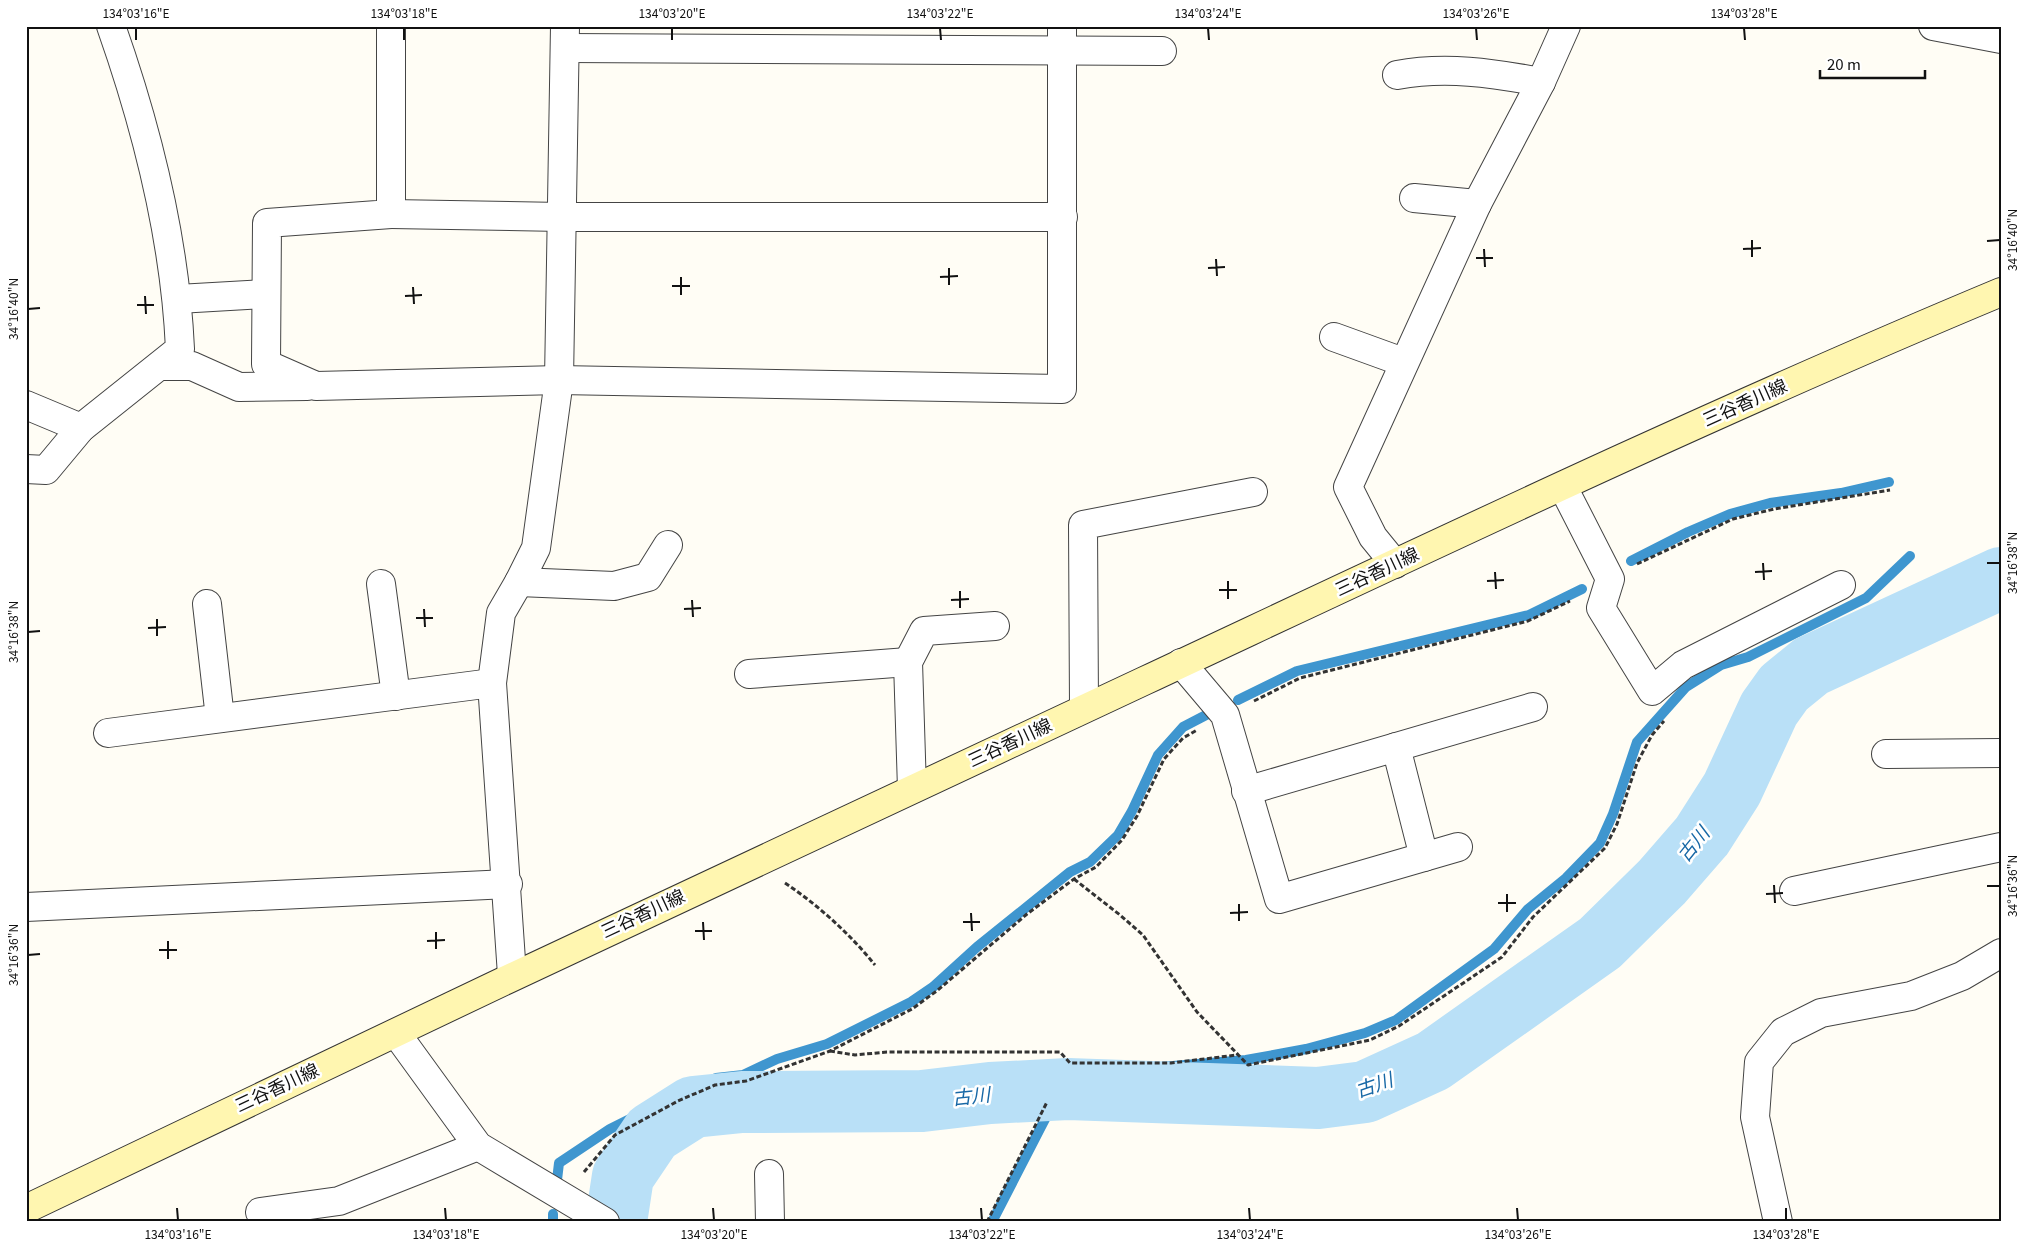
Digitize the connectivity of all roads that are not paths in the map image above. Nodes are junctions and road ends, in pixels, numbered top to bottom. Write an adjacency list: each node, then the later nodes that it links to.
1 (111, 26): 18 (street)
2 (391, 26): 13 (street)
3 (1566, 26): 10 (street)
4 (1933, 26): 7 (street)
5 (565, 37): 6 (street); 14 (street)
6 (1063, 39): 8 (street); 15 (street)
7 (2001, 39)
8 (1162, 51)
9 (1397, 75): 10 (street)
10 (1541, 82): 12 (street)
11 (1414, 198): 12 (street)
12 (1478, 204): 20 (street)
13 (391, 214): 14 (street); 17 (street)
14 (562, 217): 15 (street); 22 (street)
15 (1063, 217): 22 (street)
16 (2001, 292): 27 (main road, 三谷香川線)
17 (266, 294): 18 (street); 23 (street)
18 (178, 300): 21 (street)
19 (1334, 337): 20 (street)
20 (1403, 362): 30 (street)
21 (162, 366): 23 (street); 25 (street)
22 (559, 380): 23 (street); 31 (street)
23 (316, 386)
24 (26, 405): 25 (street)
25 (81, 428): 26 (street)
26 (26, 469)
27 (1563, 486): 30 (main road, 三谷香川線); 33 (street)
28 (1254, 492): 42 (street)
29 (668, 544): 31 (street)
30 (1396, 564): 37 (main road, 三谷香川線)
31 (519, 582): 39 (street)
32 (381, 584): 40 (street)
33 (1841, 585)
34 (207, 604): 43 (street)
35 (995, 626): 36 (street)
36 (908, 662): 38 (street); 48 (street)
37 (1181, 663): 42 (main road, 三谷香川線); 49 (street)
38 (749, 674)
39 (492, 683): 40 (street); 53 (street)
40 (396, 696): 43 (street)
41 (1533, 707): 45 (street)
42 (1084, 708): 48 (main road, 三谷香川線)
43 (220, 718): 44 (street)
44 (108, 733)
45 (1396, 747): 49 (street); 52 (street)
46 (2001, 753): 47 (street)
47 (1886, 754)
48 (912, 789): 57 (main road, 三谷香川線)
49 (1246, 791): 52 (street)
50 (1458, 847): 52 (street)
51 (2001, 847): 54 (street)
52 (1424, 857)
53 (508, 884): 55 (street); 57 (street)
54 (1794, 891)
55 (26, 907)
56 (2001, 953): 65 (street)
57 (512, 976): 58 (main road, 三谷香川線)
58 (396, 1033): 59 (street); 61 (main road, 三谷香川線)
59 (478, 1146): 62 (street); 63 (street)
60 (769, 1174): 64 (street)
61 (26, 1209)
62 (260, 1212)
63 (597, 1218)
64 (770, 1222)
65 (1778, 1222)

